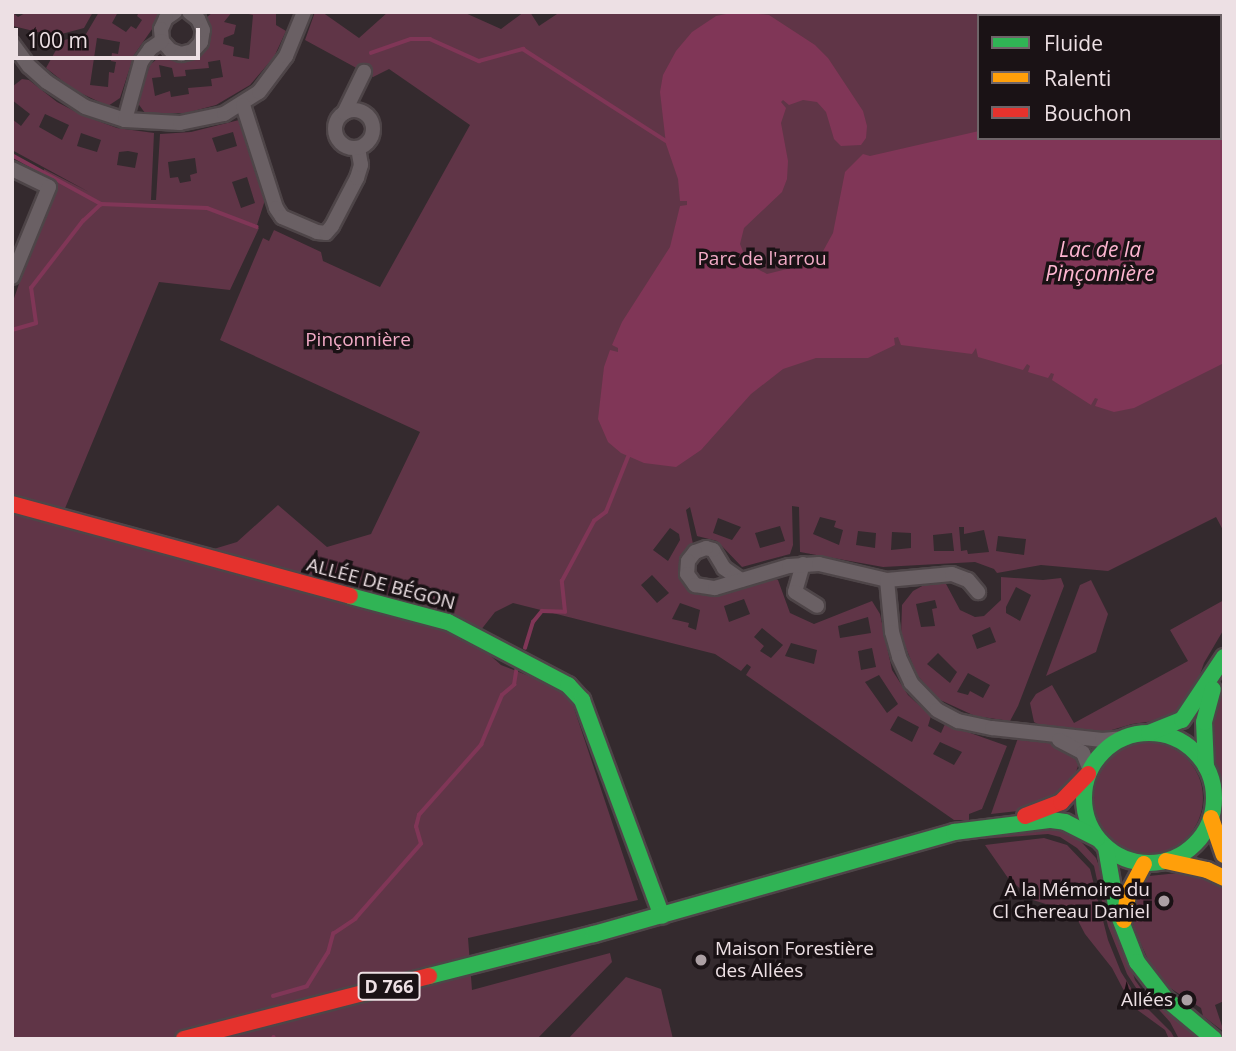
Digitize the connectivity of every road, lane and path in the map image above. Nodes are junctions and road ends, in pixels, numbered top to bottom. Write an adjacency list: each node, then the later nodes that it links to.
1 (175, 12): 4 (street)
2 (189, 12): 4 (street)
3 (303, 12): 7 (street)
4 (162, 41): 9 (street)
5 (12, 43): 9 (street)
6 (363, 72): 8 (street)
7 (243, 105): 9 (street); 10 (street)
8 (344, 113): 10 (street); 10 (street)
9 (125, 120)
10 (358, 148)
11 (12, 169): 12 (street)
12 (12, 276)
13 (12, 504): 32 (main road, ALLÉE DE BÉGON)
14 (803, 564): 15 (street); 16 (street); 18 (street)
15 (741, 580)
16 (887, 580): 17 (street); 21 (street)
17 (978, 592)
18 (817, 606)
19 (1222, 661): 20 (main road); 23 (main road)
20 (1149, 733): 22 (main road); 23 (main road)
21 (1041, 734): 22 (street); 24 (street)
22 (1125, 737): 24 (main road)
23 (1206, 767): 25 (main road)
24 (1089, 772): 26 (main road, D 766); 27 (main road)
25 (1211, 818): 28 (main road); 29 (main road)
26 (1002, 824): 27 (main road, D 766); 32 (main road, D 766)
27 (1101, 843): 30 (main road, D 766); 33 (main road)
28 (1224, 855)
29 (1166, 862): 30 (main road, D 766); 31 (main road, D 766)
30 (1144, 863): 33 (main road)
31 (1224, 878)
32 (662, 916): 34 (main road, D 766)
33 (1127, 938): 35 (main road)
34 (184, 1039)
35 (1214, 1039)

